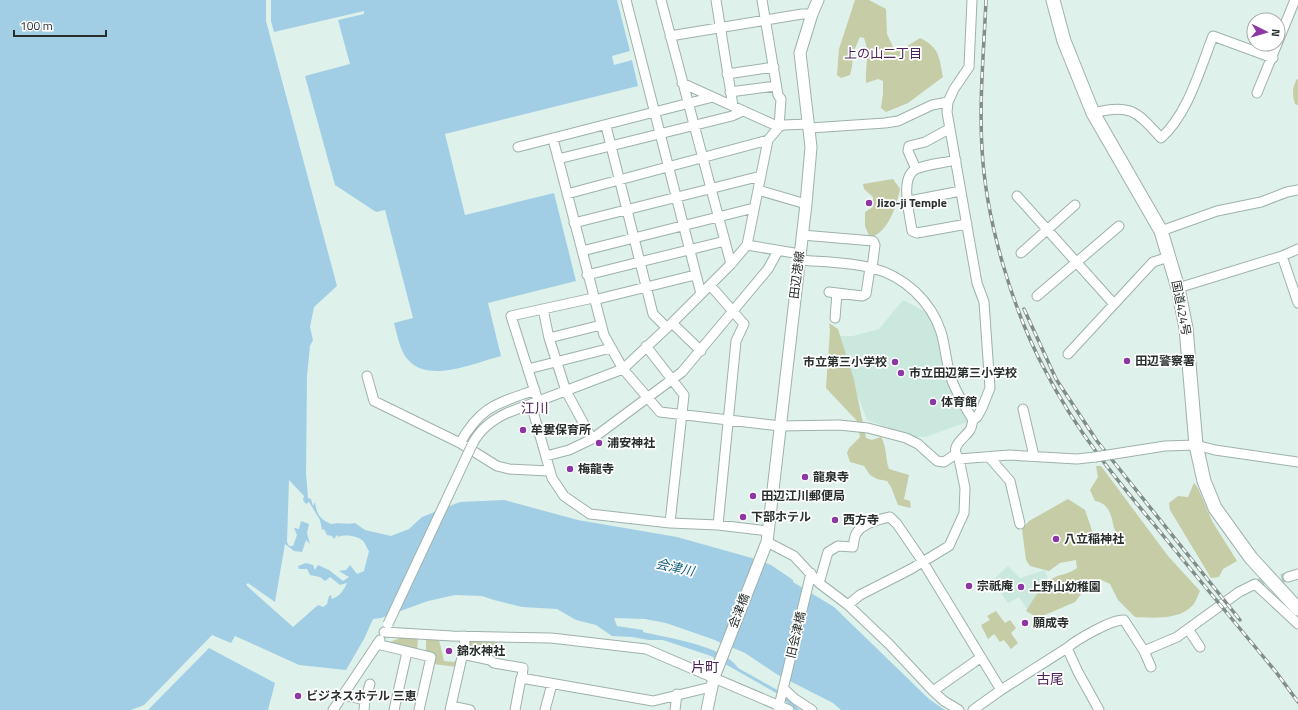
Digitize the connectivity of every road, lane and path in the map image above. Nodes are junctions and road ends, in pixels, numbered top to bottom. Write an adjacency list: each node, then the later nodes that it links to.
1 (661, 0): 11 (street)
2 (716, 0): 10 (street)
3 (762, 0): 9 (street)
4 (972, 0): 20 (street)
5 (1053, 0): 24 (highway, 国道424号)
6 (1295, 0): 12 (street)
7 (629, 1): 25 (street)
8 (813, 5): 9 (street); 28 (main road, 田辺港線)
9 (766, 20): 10 (street); 13 (street)
10 (720, 27): 11 (street); 14 (street)
11 (670, 36): 15 (street)
12 (1273, 58): 18 (street); 24 (street)
13 (774, 67): 14 (street); 16 (street)
14 (728, 74): 17 (street)
15 (682, 83): 19 (street); 21 (street)
16 (776, 86): 17 (street); 29 (street)
17 (730, 92): 22 (street)
18 (1257, 93)
19 (713, 97): 21 (street); 22 (street)
20 (948, 102): 28 (street); 30 (street)
21 (689, 105): 25 (street); 26 (street)
22 (733, 106): 23 (street)
23 (743, 111): 26 (street); 29 (street)
24 (1093, 113): 61 (highway, 国道424号)
25 (654, 114): 27 (street); 31 (street)
26 (694, 125): 31 (street); 36 (street)
27 (606, 126): 32 (street); 34 (street)
28 (810, 126): 29 (street); 51 (main road, 田辺港線)
29 (779, 127): 33 (street)
30 (949, 129): 38 (street); 40 (street)
31 (659, 134): 34 (street); 39 (street)
32 (553, 139): 35 (street); 37 (street)
33 (768, 140): 36 (street); 41 (street)
34 (611, 146): 37 (street); 42 (street)
35 (518, 147)
36 (703, 158): 39 (street); 43 (street)
37 (558, 159): 47 (street)
38 (956, 160): 40 (street); 46 (street)
39 (668, 167): 42 (street); 48 (street)
40 (916, 169): 50 (street)
41 (761, 176): 43 (street); 44 (street)
42 (620, 181): 47 (street); 54 (street)
43 (712, 188): 48 (street); 55 (street)
44 (758, 190): 51 (street); 53 (street)
45 (1298, 190): 61 (street)
46 (961, 191): 50 (street); 57 (street)
47 (567, 194): 56 (street)
48 (676, 196): 54 (street); 58 (street)
49 (1017, 196): 60 (street)
50 (909, 201): 57 (street)
51 (806, 204): 62 (main road, 田辺港線)
52 (1074, 205): 60 (street)
53 (754, 208): 55 (street); 65 (street)
54 (627, 210): 56 (street); 63 (street)
55 (719, 216): 58 (street); 64 (street)
56 (574, 223): 67 (street)
57 (967, 224): 110 (street)
58 (683, 225): 63 (street); 68 (street)
59 (1119, 226): 75 (street)
60 (1047, 230): 70 (street); 75 (street)
61 (1161, 231): 73 (highway, 国道424号)
62 (802, 235): 72 (main road, 田辺港線); 77 (street)
63 (634, 238): 67 (street); 74 (street)
64 (725, 241): 68 (street); 76 (street)
65 (747, 245): 69 (street); 76 (street)
66 (1298, 248): 71 (street)
67 (582, 251): 78 (street)
68 (690, 251): 74 (street); 79 (street)
69 (778, 251): 72 (street); 89 (street)
70 (1021, 253)
71 (1282, 256): 82 (street); 87 (street)
72 (799, 257): 77 (street); 111 (main road, 田辺港線)
73 (1169, 257): 82 (highway, 国道424号); 86 (street)
74 (640, 262): 78 (street); 81 (street)
75 (1076, 263): 84 (street); 86 (street)
76 (731, 264): 80 (street)
77 (871, 268): 90 (street); 110 (street)
78 (587, 275): 85 (street)
79 (695, 275): 81 (street); 83 (street)
80 (710, 285): 83 (street); 89 (street)
81 (646, 287): 85 (street); 92 (street)
82 (1178, 288): 114 (highway, 国道424号)
83 (701, 294): 92 (street)
84 (1037, 296)
85 (593, 298): 88 (street); 91 (street)
86 (1113, 303): 97 (street)
87 (1298, 303)
88 (543, 309): 93 (street); 99 (street)
89 (733, 311): 96 (street); 109 (street)
90 (835, 318)
91 (601, 325): 93 (street); 95 (street)
92 (670, 325): 94 (street); 96 (street)
93 (549, 338): 98 (street)
94 (646, 346): 100 (street); 102 (street)
95 (611, 348): 98 (street); 100 (street)
96 (701, 351): 102 (street)
97 (1068, 354)
98 (557, 362): 99 (street); 104 (street)
99 (528, 369): 103 (street)
100 (623, 369): 104 (street); 105 (street)
101 (367, 376): 113 (street)
102 (672, 380): 105 (street); 108 (street)
103 (535, 390): 106 (street); 113 (street)
104 (566, 391): 106 (street); 112 (street)
105 (648, 399): 108 (street); 112 (street)
106 (534, 402): 115 (street); 133 (street, bridge)
107 (1023, 409): 117 (street)
108 (682, 415): 109 (street); 121 (street)
109 (727, 420): 111 (street); 122 (street)
110 (973, 420): 116 (street)
111 (780, 426): 116 (street); 124 (main road, 田辺港線)
112 (592, 439): 115 (street)
113 (460, 443): 120 (street)
114 (1196, 445): 117 (street, bridge); 119 (street); 131 (highway, 国道424号)
115 (546, 456): 120 (street)
116 (957, 456): 118 (street); 125 (street)
117 (1034, 456): 118 (street)
118 (989, 457): 123 (street)
119 (1298, 462)
120 (550, 471): 121 (street)
121 (670, 523): 122 (street)
122 (718, 524): 124 (street)
123 (1020, 524)
124 (766, 541): 128 (street); 145 (main road, 会津橋)
125 (923, 562): 129 (street); 130 (street); 142 (street)
126 (1298, 574): 127 (street)
127 (1288, 577)
128 (810, 578): 129 (street); 148 (street, 旧会津橋)
129 (819, 583): 130 (street)
130 (848, 605): 150 (street)
131 (1298, 609)
132 (1298, 624): 134 (street)
133 (386, 628): 135 (street); 136 (street)
134 (1188, 629): 137 (street); 139 (street)
135 (464, 636): 141 (street); 145 (street)
136 (377, 644): 140 (street); 152 (street)
137 (1200, 647)
138 (1067, 648): 139 (street); 149 (street); 170 (street)
139 (1144, 651): 143 (street)
140 (407, 652): 159 (street); 160 (street)
141 (462, 654): 144 (street); 156 (street)
142 (980, 658): 149 (street); 150 (street)
143 (1151, 667)
144 (522, 678): 147 (street); 162 (street)
145 (714, 678): 151 (street); 155 (street); 165 (main road)
146 (370, 684): 153 (street)
147 (552, 684): 154 (street); 163 (street)
148 (783, 688): 155 (street, 旧会津橋); 167 (street)
149 (1001, 690): 169 (street)
150 (933, 691): 168 (street)
151 (677, 694): 154 (street); 164 (street)
152 (343, 695): 153 (street); 157 (street)
153 (365, 700): 158 (street)
154 (652, 705)
155 (779, 707): 166 (street)
156 (451, 708): 161 (street)
157 (333, 710)
158 (364, 710)
159 (394, 710)
160 (419, 710)
161 (470, 710)
162 (515, 710)
163 (545, 710)
164 (675, 710)
165 (706, 710)
166 (789, 710)
167 (812, 710)
168 (959, 710)
169 (973, 710)
170 (1099, 710)

